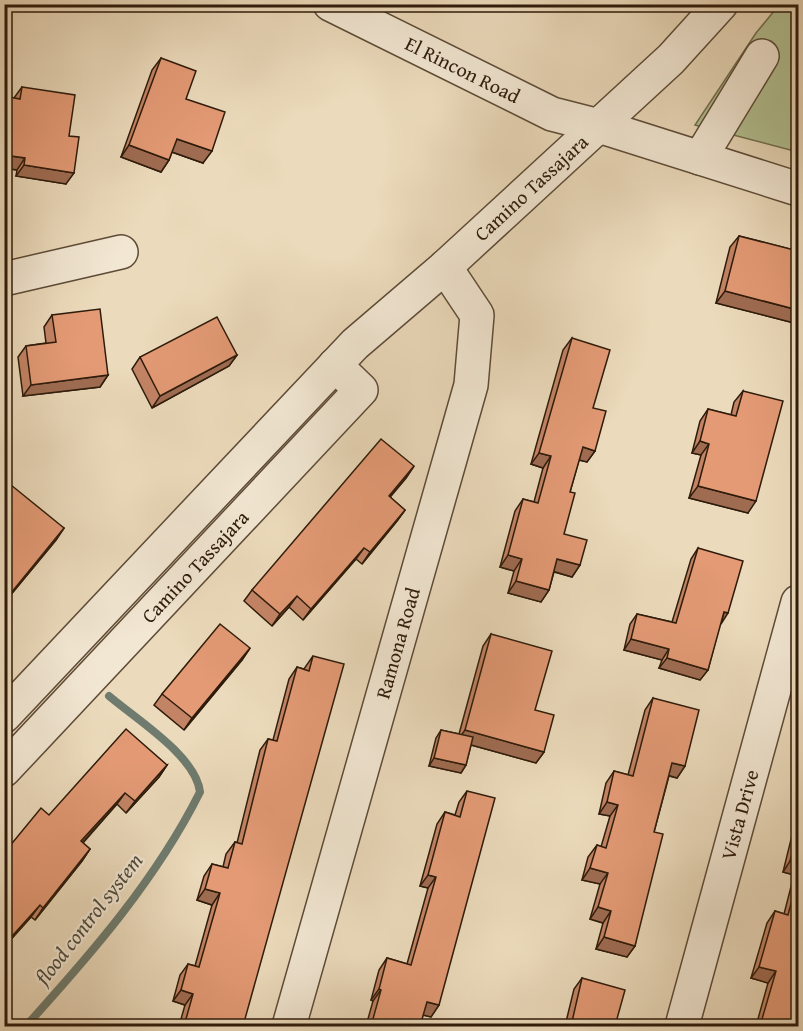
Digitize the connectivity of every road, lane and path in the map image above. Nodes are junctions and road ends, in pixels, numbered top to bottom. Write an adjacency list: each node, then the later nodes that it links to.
1 (330, 4): 3 (street, El Rincon Road)
2 (722, 4): 5 (street, Camino Tassajara)
3 (380, 16): 5 (street, El Rincon Road)
4 (762, 56): 6 (street)
5 (599, 126): 6 (street, El Rincon Road); 9 (street, Camino Tassajara)
6 (700, 158): 7 (street, El Rincon Road)
7 (798, 189)
8 (121, 252): 10 (street)
9 (444, 267): 11 (street, Camino Tassajara); 16 (street, Ramona Road)
10 (4, 279)
11 (335, 365): 14 (street, Camino Tassajara); 15 (street, Camino Tassajara)
12 (798, 602): 13 (street, Vista Drive)
13 (794, 637): 17 (street, Vista Drive)
14 (4, 716)
15 (4, 770)
16 (288, 1026)
17 (682, 1026)

